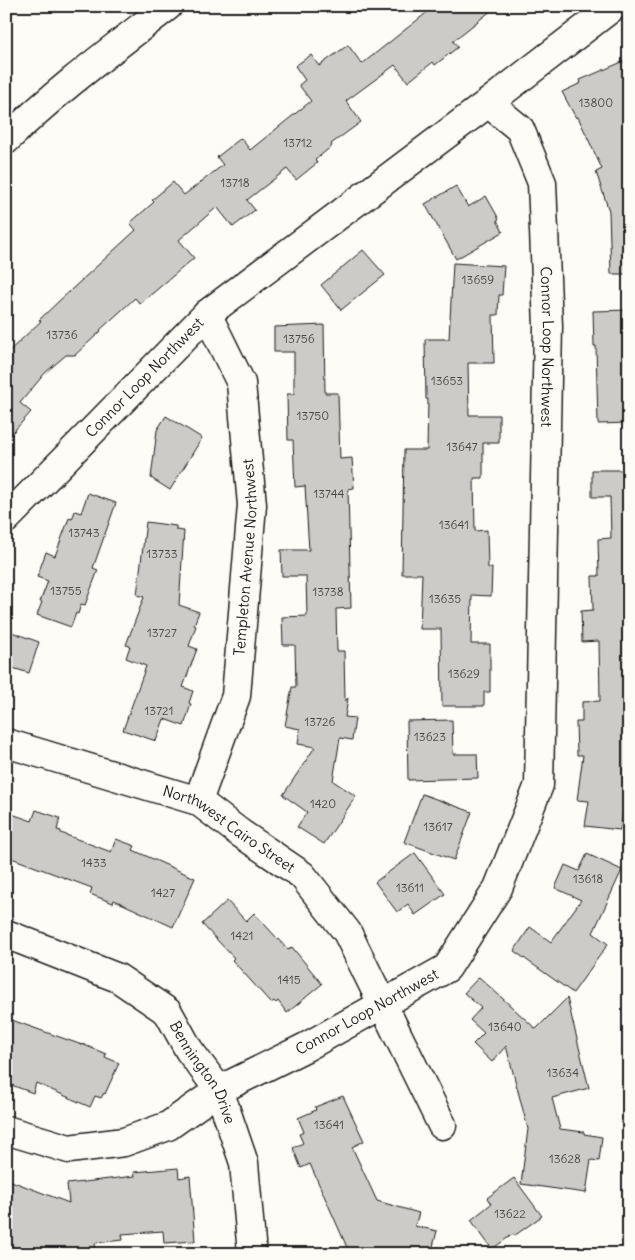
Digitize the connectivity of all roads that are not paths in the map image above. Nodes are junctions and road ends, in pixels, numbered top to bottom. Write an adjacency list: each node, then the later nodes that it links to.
1 (168, 6): 4 (street)
2 (614, 6): 3 (street)
3 (488, 103): 5 (street, Connor Loop Northwest); 10 (street, Connor Loop Northwest)
4 (6, 140)
5 (207, 314): 6 (street, Connor Loop Northwest); 8 (street, Templeton Avenue Northwest)
6 (6, 519)
7 (6, 744): 8 (street, Northwest Cairo Street)
8 (198, 801): 10 (street, Northwest Cairo Street)
9 (6, 934): 11 (street, Bennington Drive)
10 (384, 1004): 11 (street, Connor Loop Northwest); 12 (street, Northwest Cairo Street)
11 (219, 1090): 13 (street, Connor Loop Northwest); 14 (street, Bennington Drive)
12 (442, 1125)
13 (6, 1130)
14 (252, 1254)

